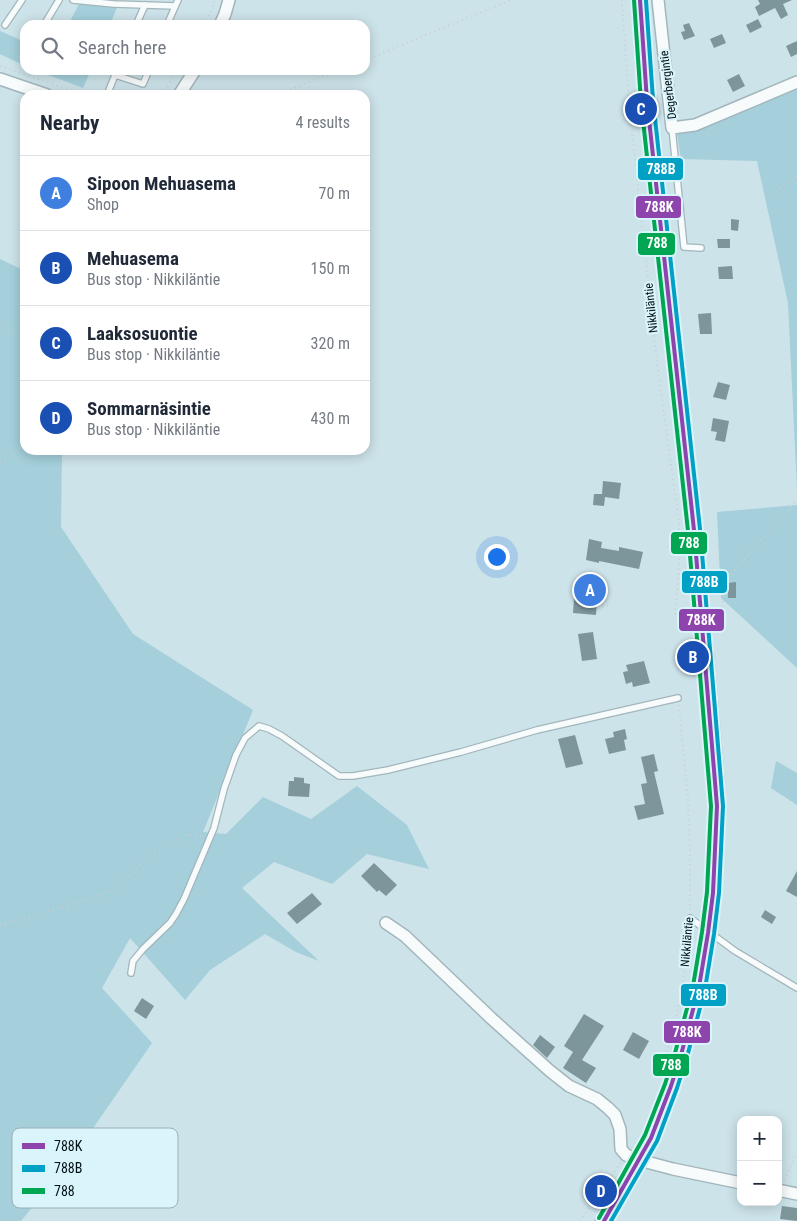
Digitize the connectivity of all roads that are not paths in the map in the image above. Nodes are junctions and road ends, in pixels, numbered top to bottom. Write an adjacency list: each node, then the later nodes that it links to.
1 (22, 0): 13 (lane)
2 (59, 0): 9 (lane)
3 (73, 0): 8 (lane)
4 (230, 0): 12 (street)
5 (640, 0): 24 (street, Nikkiläntie)
6 (658, 0): 23 (street, Degerbergintie)
7 (176, 3): 8 (lane); 11 (lane)
8 (145, 6): 10 (lane)
9 (47, 20)
10 (138, 20)
11 (169, 20)
12 (222, 20)
13 (6, 25)
14 (115, 75): 21 (lane)
15 (123, 75): 16 (lane)
16 (147, 75)
17 (192, 75): 22 (street)
18 (0, 79): 20 (street)
19 (797, 82): 23 (street, Degerbergintie)
20 (32, 90)
21 (108, 90)
22 (182, 90)
23 (672, 128): 26 (lane)
24 (660, 211): 25 (lane); 30 (street, Nikkiläntie)
25 (641, 214)
26 (701, 248)
27 (678, 698): 31 (lane)
28 (690, 918): 30 (lane)
29 (386, 923): 33 (street)
30 (708, 933): 32 (lane); 33 (street, Nikkiläntie)
31 (130, 973)
32 (797, 988)
33 (632, 1157): 34 (street); 37 (street, Nikkiläntie)
34 (737, 1182)
35 (782, 1191): 36 (street)
36 (797, 1194)
37 (604, 1221)

